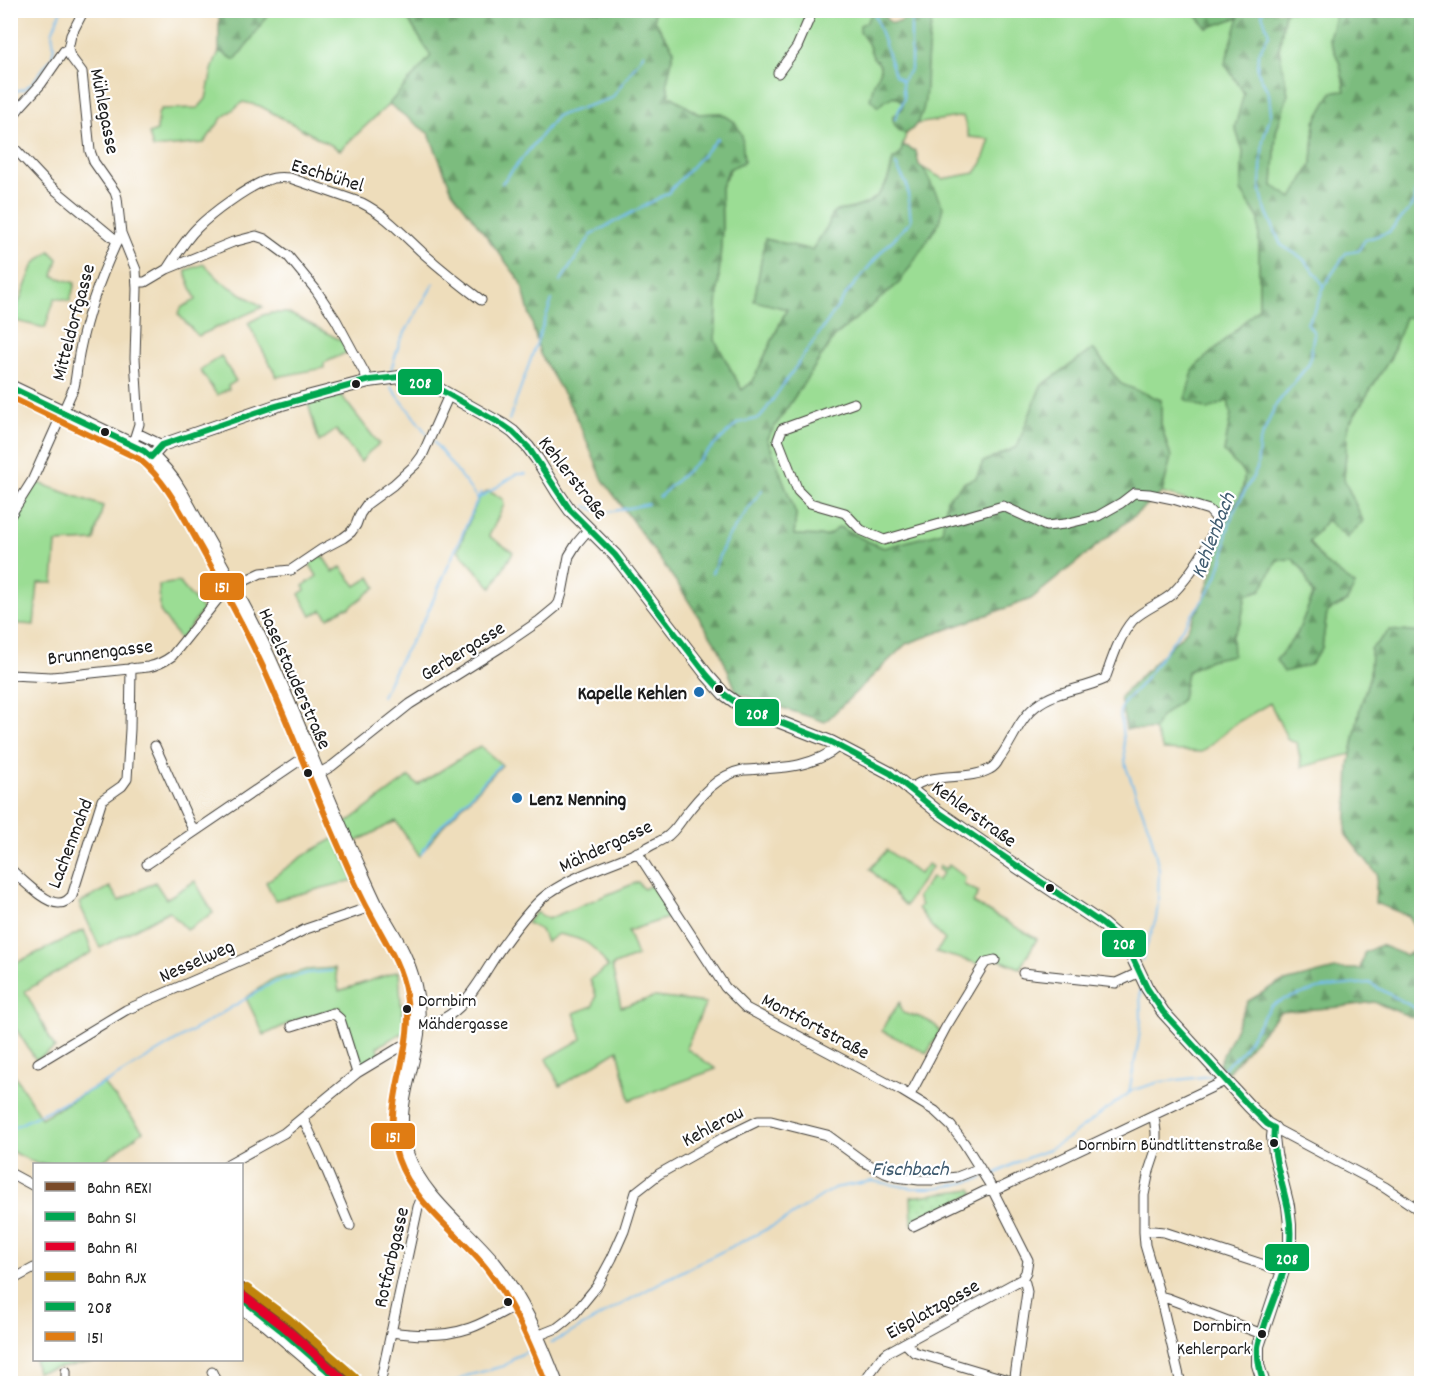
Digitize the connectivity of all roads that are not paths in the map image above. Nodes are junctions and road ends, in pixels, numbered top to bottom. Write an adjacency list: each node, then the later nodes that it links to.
1 (84, 10): 3 (street, Mühlegasse)
2 (813, 10): 4 (street)
3 (68, 49): 5 (street); 7 (street, Mühlegasse)
4 (778, 73)
5 (10, 120)
6 (10, 146): 7 (street)
7 (119, 237): 9 (street, Mühlegasse); 15 (street, Mitteldorfgasse)
8 (166, 269): 9 (street); 10 (street, Eschbühel); 11 (street)
9 (137, 282): 16 (street, Mühlegasse)
10 (481, 300)
11 (369, 381): 13 (street, Kehlerstraße); 17 (street)
12 (10, 387): 15 (main road, Haselstauderstraße)
13 (449, 395): 20 (street, Kehlerstraße); 21 (street, Brunnengasse)
14 (854, 403): 28 (street)
15 (63, 413): 16 (main road, Haselstauderstraße); 19 (street, Mitteldorfgasse)
16 (135, 439): 17 (street); 18 (main road, Haselstauderstraße)
17 (162, 445): 18 (street)
18 (151, 457): 21 (main road, Haselstauderstraße)
19 (10, 516)
20 (588, 530): 25 (street, Kehlerstraße); 27 (street, Gerbergasse)
21 (232, 587): 22 (street, Brunnengasse); 26 (main road, Haselstauderstraße)
22 (132, 668): 23 (street, Brunnengasse); 32 (street, Lachenmahd)
23 (10, 675)
24 (155, 746): 29 (street)
25 (839, 746): 28 (street, Kehlerstraße); 30 (street, Mähdergasse)
26 (309, 754): 27 (main road, Haselstauderstraße); 29 (street)
27 (318, 774): 33 (main road, Haselstauderstraße)
28 (910, 789): 35 (street, Kehlerstraße)
29 (194, 832): 31 (street)
30 (637, 852): 37 (street, Mähdergasse); 43 (street, Montfortstraße)
31 (147, 864)
32 (10, 869)
33 (376, 905): 37 (main road, Haselstauderstraße); 40 (street, Nesselweg)
34 (995, 960): 43 (street)
35 (1140, 972): 36 (street); 42 (street, Kehlerstraße)
36 (1023, 973)
37 (418, 1024): 39 (main road, Haselstauderstraße)
38 (292, 1026): 41 (street)
39 (414, 1046): 41 (street); 52 (main road, Haselstauderstraße)
40 (38, 1063)
41 (357, 1073): 45 (street)
42 (1226, 1081): 44 (street); 46 (street, Kehlerstraße)
43 (910, 1095): 48 (street, Montfortstraße)
44 (1154, 1116): 51 (street); 56 (street)
45 (303, 1118): 47 (street); 54 (street)
46 (1274, 1128): 53 (street); 58 (street)
47 (230, 1163)
48 (981, 1170): 51 (street, Montfortstraße); 66 (street, Kehlerau)
49 (10, 1173): 50 (street)
50 (33, 1185)
51 (991, 1186): 55 (street); 59 (street, Montfortstraße)
52 (427, 1192): 62 (main road, Haselstauderstraße); 64 (street, Rotfarbgasse)
53 (1422, 1212)
54 (350, 1226)
55 (913, 1226)
56 (1144, 1232): 58 (street); 61 (street)
57 (33, 1269): 60 (street)
58 (1283, 1270): 65 (street)
59 (1024, 1275): 67 (street, Eisplatzgasse); 76 (street, Montfortstraße)
60 (10, 1281)
61 (1160, 1296): 65 (street); 77 (street)
62 (520, 1303): 64 (street, Rotfarbgasse); 66 (main road, Haselstauderstraße)
63 (243, 1311): 72 (street)
64 (392, 1332): 73 (street, Rotfarbgasse)
65 (1262, 1334): 78 (street)
66 (537, 1336): 74 (main road, Haselstauderstraße)
67 (905, 1343): 75 (street, Eisplatzgasse); 76 (street)
68 (66, 1371): 70 (street)
69 (212, 1372): 71 (street)
70 (66, 1383)
71 (217, 1383)
72 (334, 1383)
73 (380, 1383)
74 (555, 1383)
75 (862, 1383)
76 (1016, 1383)
77 (1181, 1383)
78 (1264, 1383)

